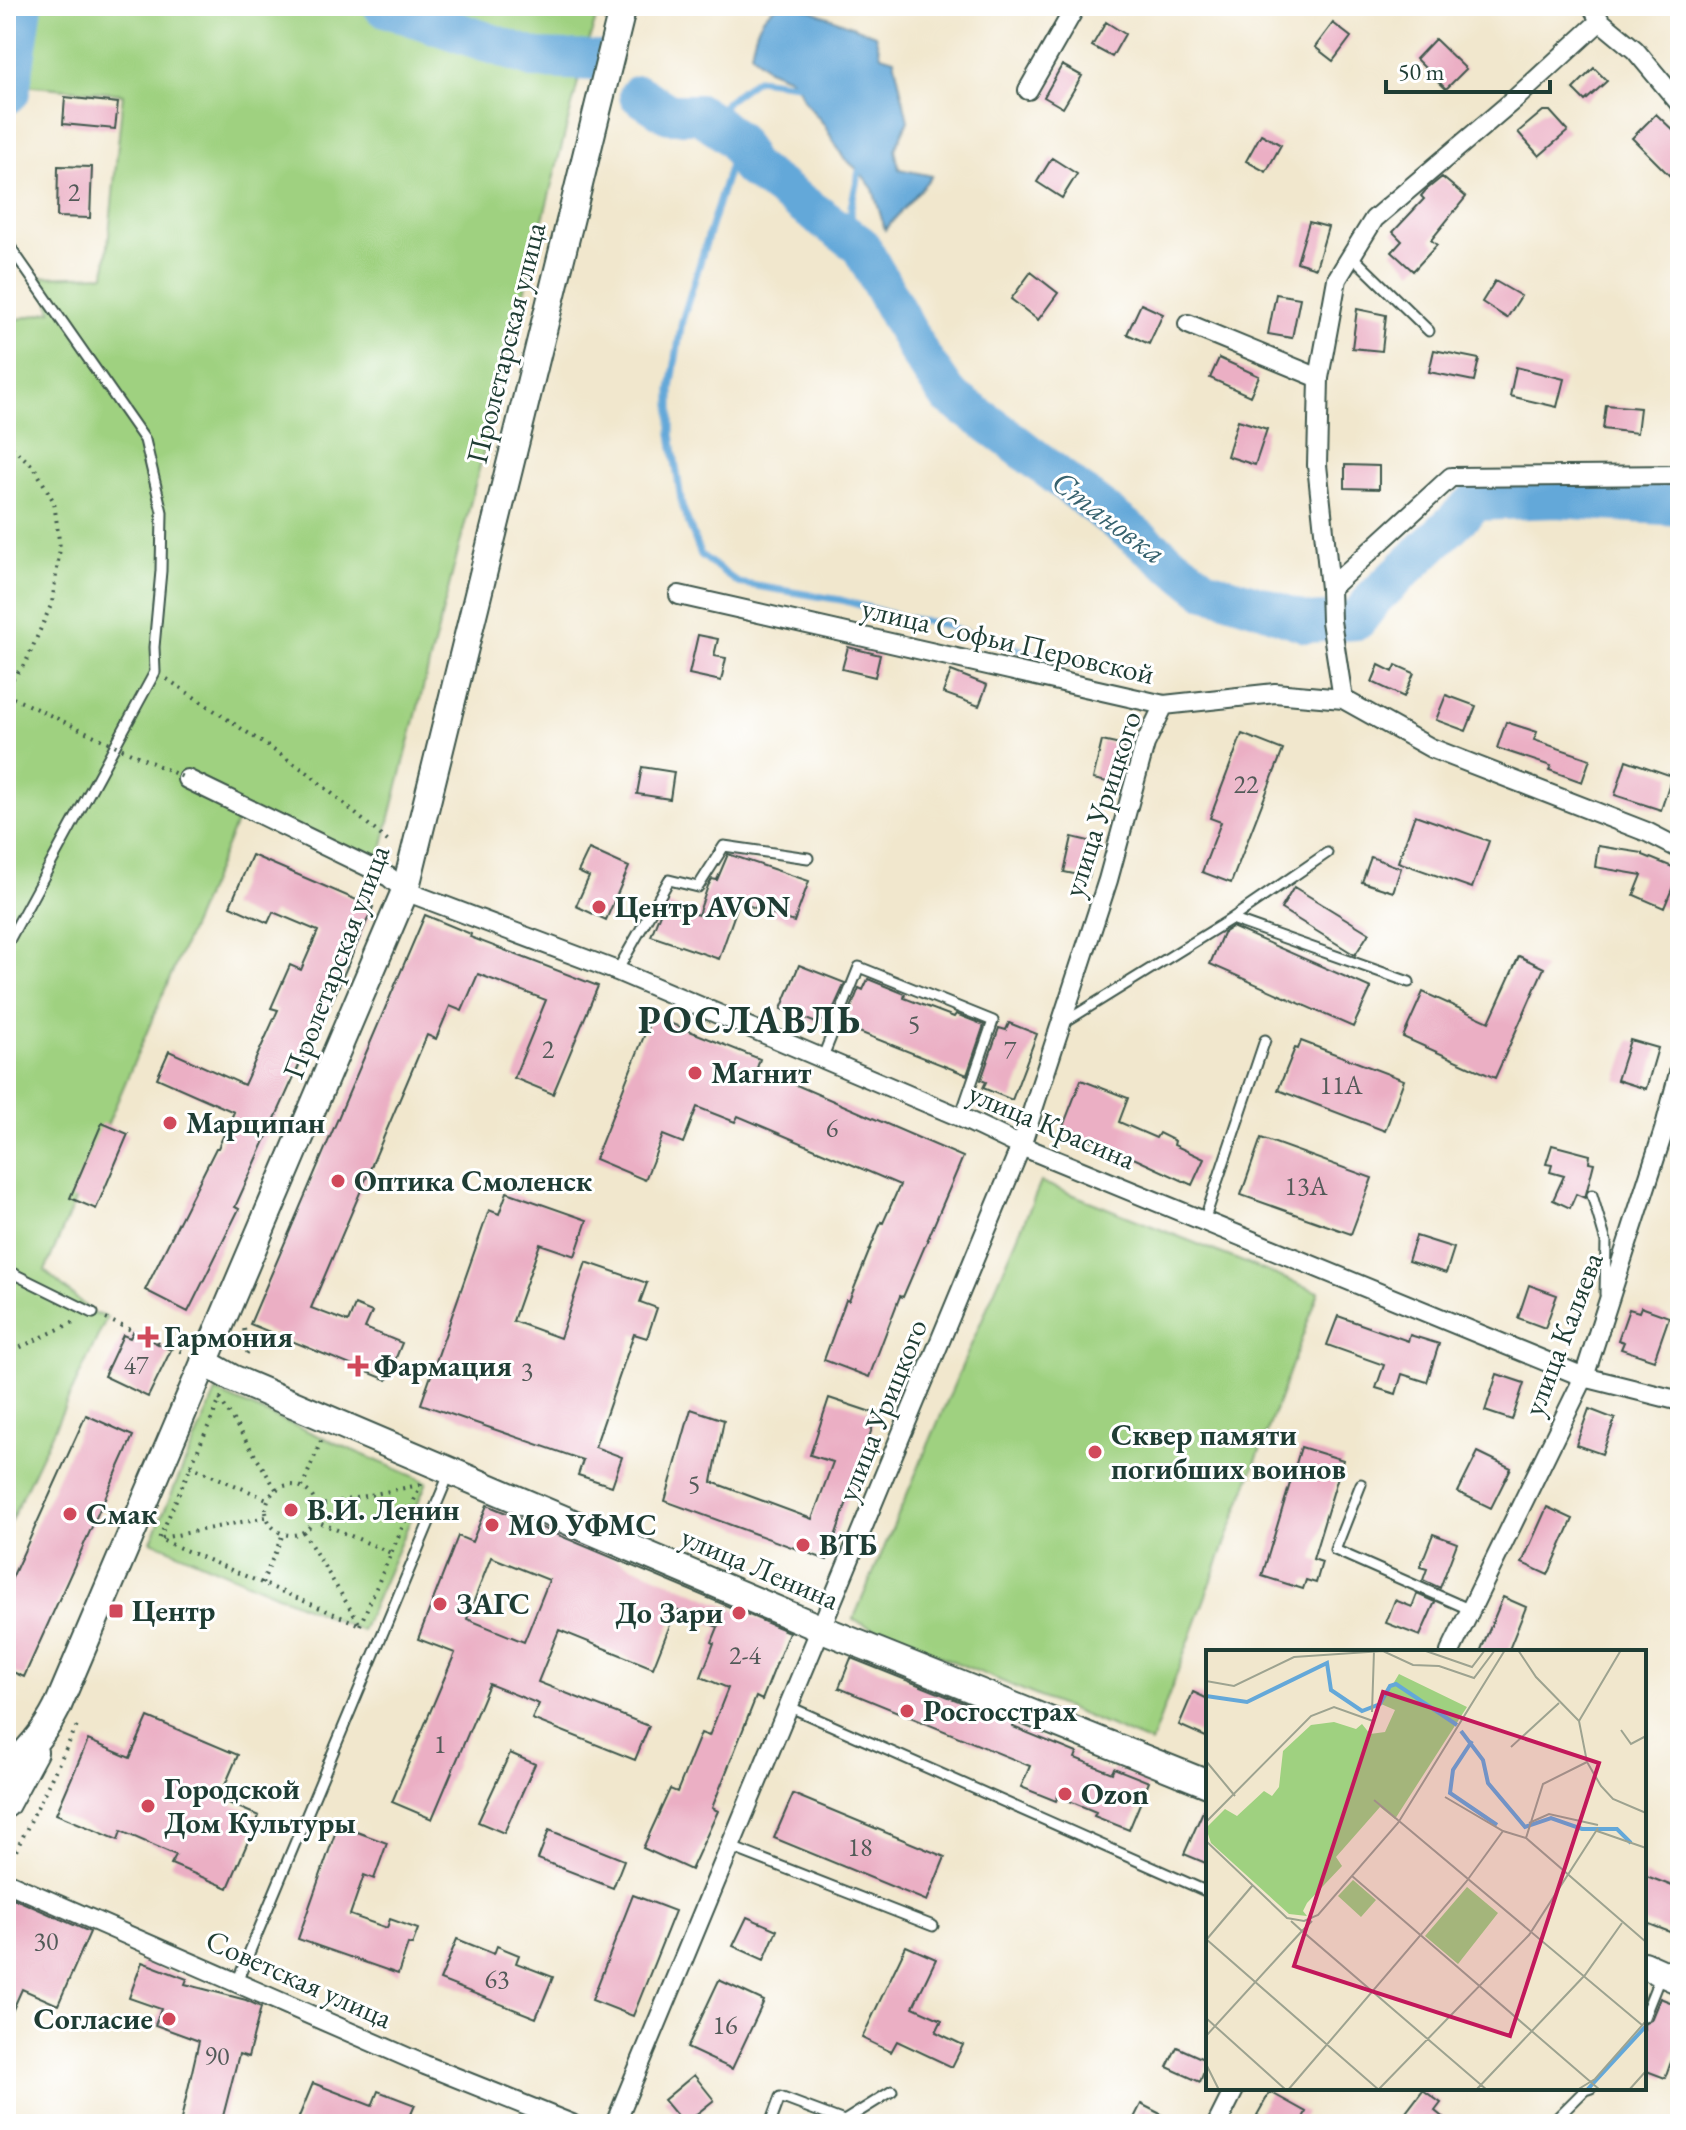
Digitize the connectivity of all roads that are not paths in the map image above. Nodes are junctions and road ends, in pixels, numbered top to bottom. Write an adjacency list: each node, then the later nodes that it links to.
1 (623, 6): 20 (main road, Пролетарская улица)
2 (1076, 6): 4 (street)
3 (1596, 14): 5 (street); 7 (street)
4 (1028, 90)
5 (1680, 104)
6 (6, 241): 22 (lane)
7 (1352, 256): 9 (lane); 10 (street)
8 (1188, 324): 10 (street)
9 (1429, 331)
10 (1319, 378): 12 (street)
11 (1680, 475): 12 (street)
12 (1330, 588): 14 (street)
13 (679, 595): 15 (street, улица Софьи Перовской)
14 (1343, 699): 15 (street, улица Софьи Перовской); 17 (street, улица Софьи Перовской)
15 (1164, 705): 25 (street, улица Урицкого)
16 (187, 779): 20 (street, улица Красина)
17 (1680, 849)
18 (1327, 853): 21 (lane)
19 (808, 858): 23 (lane)
20 (405, 891): 23 (street, улица Красина); 36 (main road, Пролетарская улица)
21 (1231, 919): 24 (lane); 25 (lane)
22 (6, 946)
23 (617, 971): 27 (street, улица Красина)
24 (1409, 982)
25 (1063, 1023): 30 (street, улица Урицкого)
26 (1265, 1040): 32 (lane)
27 (822, 1059): 29 (street, улица Красина); 29 (lane)
28 (1680, 1069): 35 (street, улица Каляева)
29 (960, 1117): 30 (street, улица Красина)
30 (1021, 1146): 32 (street, улица Красина); 42 (street, улица Урицкого)
31 (1592, 1195): 35 (lane)
32 (1204, 1221): 37 (street, улица Красина)
33 (6, 1270): 34 (lane)
34 (93, 1313)
35 (1604, 1313): 37 (street, улица Каляева)
36 (204, 1362): 39 (main road, улица Ленина); 45 (main road, Пролетарская улица)
37 (1584, 1377): 38 (street, улица Красина); 41 (street, улица Каляева)
38 (1680, 1401)
39 (450, 1472): 42 (main road, улица Ленина); 54 (lane)
40 (1361, 1484): 41 (lane)
41 (1471, 1610): 43 (street, улица Каляева)
42 (822, 1629): 44 (street, улица Урицкого); 47 (main road, улица Ленина)
43 (1451, 1650)
44 (790, 1707): 49 (street, улица Урицкого); 51 (lane)
45 (51, 1721): 46 (main road, Пролетарская улица); 48 (main road, Пролетарская улица)
46 (6, 1769)
47 (1206, 1783)
48 (6, 1804)
49 (731, 1847): 52 (lane); 61 (street, улица Урицкого)
50 (6, 1882): 54 (street, Советская улица)
51 (1206, 1891)
52 (933, 1926)
53 (1662, 1973): 55 (lane)
54 (237, 1982): 60 (street, Советская улица)
55 (1646, 2012)
56 (1234, 2090): 63 (street)
57 (1585, 2090): 64 (lane)
58 (892, 2091): 59 (lane)
59 (847, 2123): 62 (lane)
60 (572, 2124)
61 (615, 2124)
62 (770, 2124)
63 (1217, 2124)
64 (1551, 2124)

